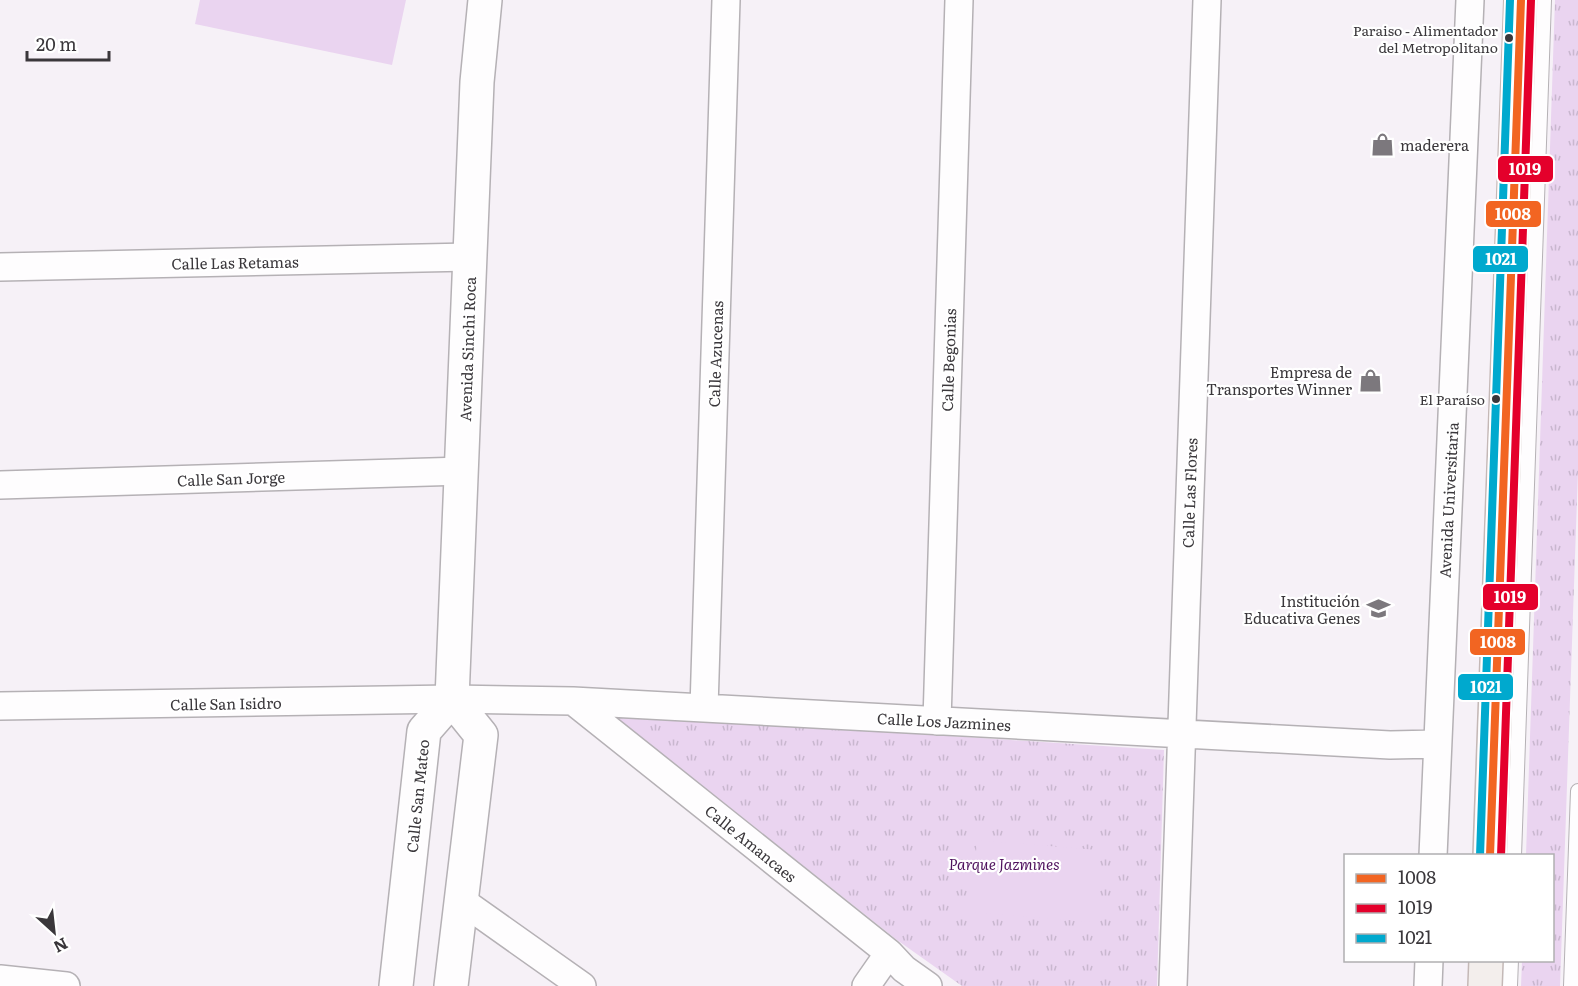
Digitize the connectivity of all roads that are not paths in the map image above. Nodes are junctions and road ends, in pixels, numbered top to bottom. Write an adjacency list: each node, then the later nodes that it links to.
1 (485, 0): 8 (street, Avenida Sinchi Roca)
2 (726, 0): 15 (street, Calle Azucenas)
3 (958, 0): 16 (street, Calle Begonias)
4 (1207, 0): 17 (street, Calle Las Flores)
5 (1470, 0): 18 (street, Avenida Universitaria)
6 (1521, 0): 21 (main road)
7 (1544, 0): 22 (lane)
8 (471, 258): 9 (street, Calle Las Retamas); 10 (street, Avenida Sinchi Roca)
9 (0, 267)
10 (463, 471): 11 (street, Calle San Jorge); 12 (street, Avenida Sinchi Roca)
11 (0, 485)
12 (452, 699): 13 (street, Calle Los Jazmines); 14 (street, Calle San Isidro); 23 (street); 30 (street, Calle San Mateo)
13 (573, 701): 15 (street, Calle Los Jazmines); 24 (street, Calle Amancaes)
14 (0, 706)
15 (704, 708): 16 (street, Calle Los Jazmines)
16 (937, 721): 17 (street, Calle Los Jazmines)
17 (1181, 734): 18 (street, Calle Los Jazmines); 35 (street, Calle Las Flores)
18 (1436, 744): 20 (street, Avenida Universitaria)
19 (1578, 791): 39 (lane)
20 (1433, 854)
21 (1490, 854)
22 (1514, 854)
23 (462, 901): 31 (street); 32 (street)
24 (889, 952): 33 (street); 34 (street, Calle Amancaes)
25 (1429, 962): 36 (street)
26 (1486, 962): 37 (main road)
27 (1510, 962): 38 (lane)
28 (0, 979): 29 (street)
29 (66, 986)
30 (396, 986)
31 (451, 986)
32 (582, 986)
33 (866, 986)
34 (928, 986)
35 (1173, 986)
36 (1428, 986)
37 (1485, 986)
38 (1510, 986)
39 (1571, 986)

